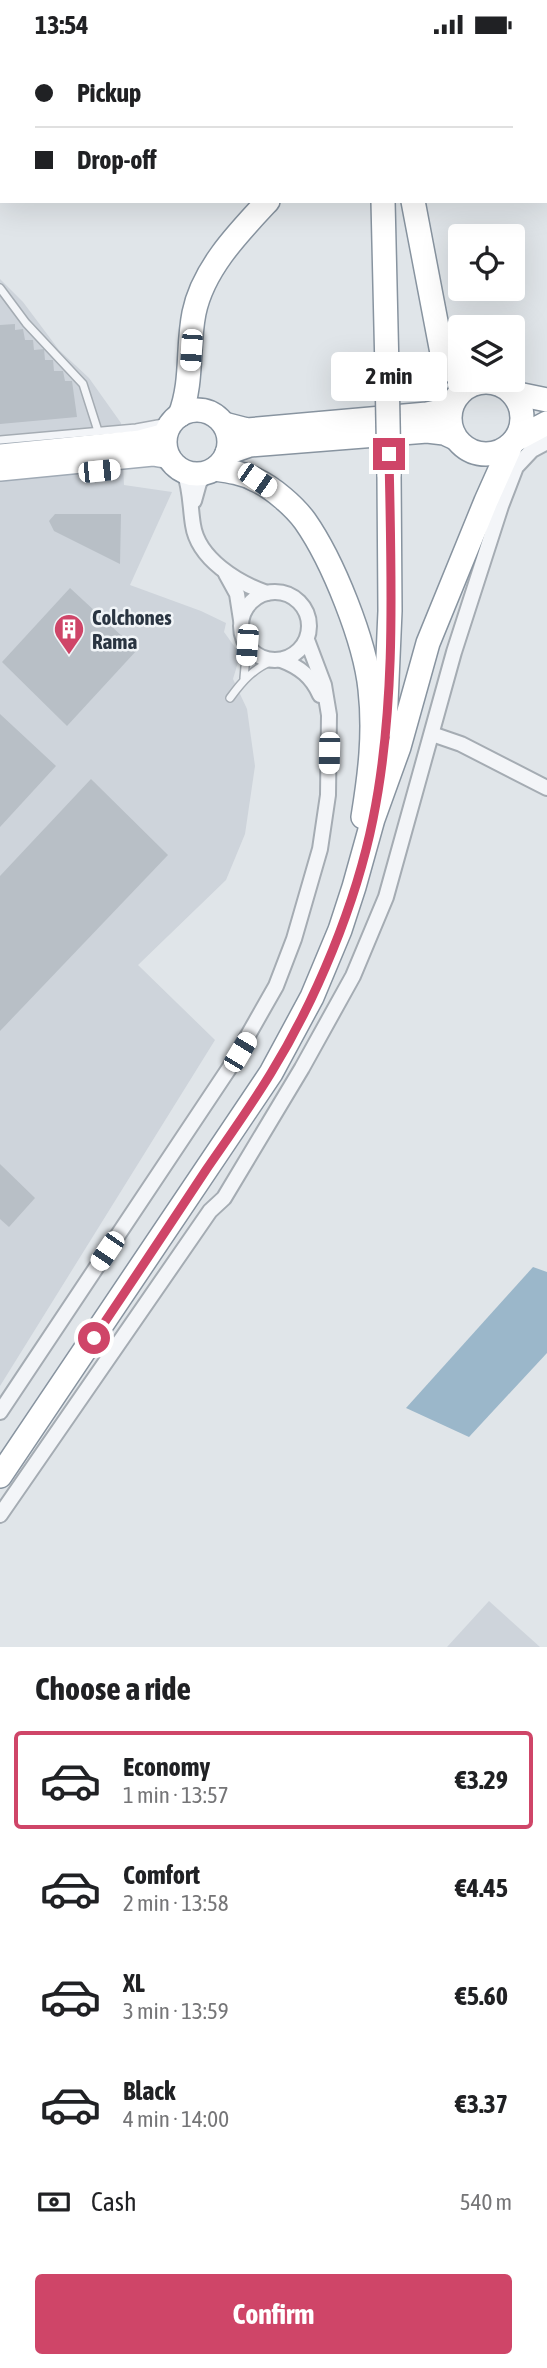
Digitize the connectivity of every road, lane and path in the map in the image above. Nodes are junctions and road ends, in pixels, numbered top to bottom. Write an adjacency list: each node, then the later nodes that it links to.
1 (266, 203): 10 (highway)
2 (383, 203): 32 (highway, bridge)
3 (413, 203): 5 (highway)
4 (0, 288): 13 (lane)
5 (448, 366)
6 (460, 392): 9 (highway)
7 (513, 393): 8 (highway); 16 (highway)
8 (547, 400)
9 (452, 405): 12 (highway); 14 (highway)
10 (173, 423): 12 (highway); 13 (lane); 18 (main road); 19 (highway)
11 (547, 423): 16 (highway)
12 (224, 424): 19 (highway)
13 (98, 431): 15 (lane)
14 (456, 438): 16 (highway); 19 (highway)
15 (0, 440)
16 (513, 442): 32 (highway)
17 (547, 442): 30 (street)
18 (0, 454)
19 (192, 466): 20 (main road); 21 (street); 33 (highway)
20 (0, 470)
21 (224, 570): 22 (street); 23 (street)
22 (267, 593): 23 (street); 24 (street)
23 (242, 620): 25 (street)
24 (307, 641): 26 (street); 29 (street)
25 (247, 645): 26 (street); 27 (lane)
26 (278, 660): 27 (lane); 29 (street)
27 (244, 678): 28 (lane)
28 (230, 698)
29 (329, 715): 34 (street)
30 (432, 734): 31 (street); 36 (street)
31 (547, 788)
32 (373, 819): 33 (highway)
33 (354, 887): 35 (highway)
34 (0, 1412)
35 (0, 1476)
36 (0, 1515)

